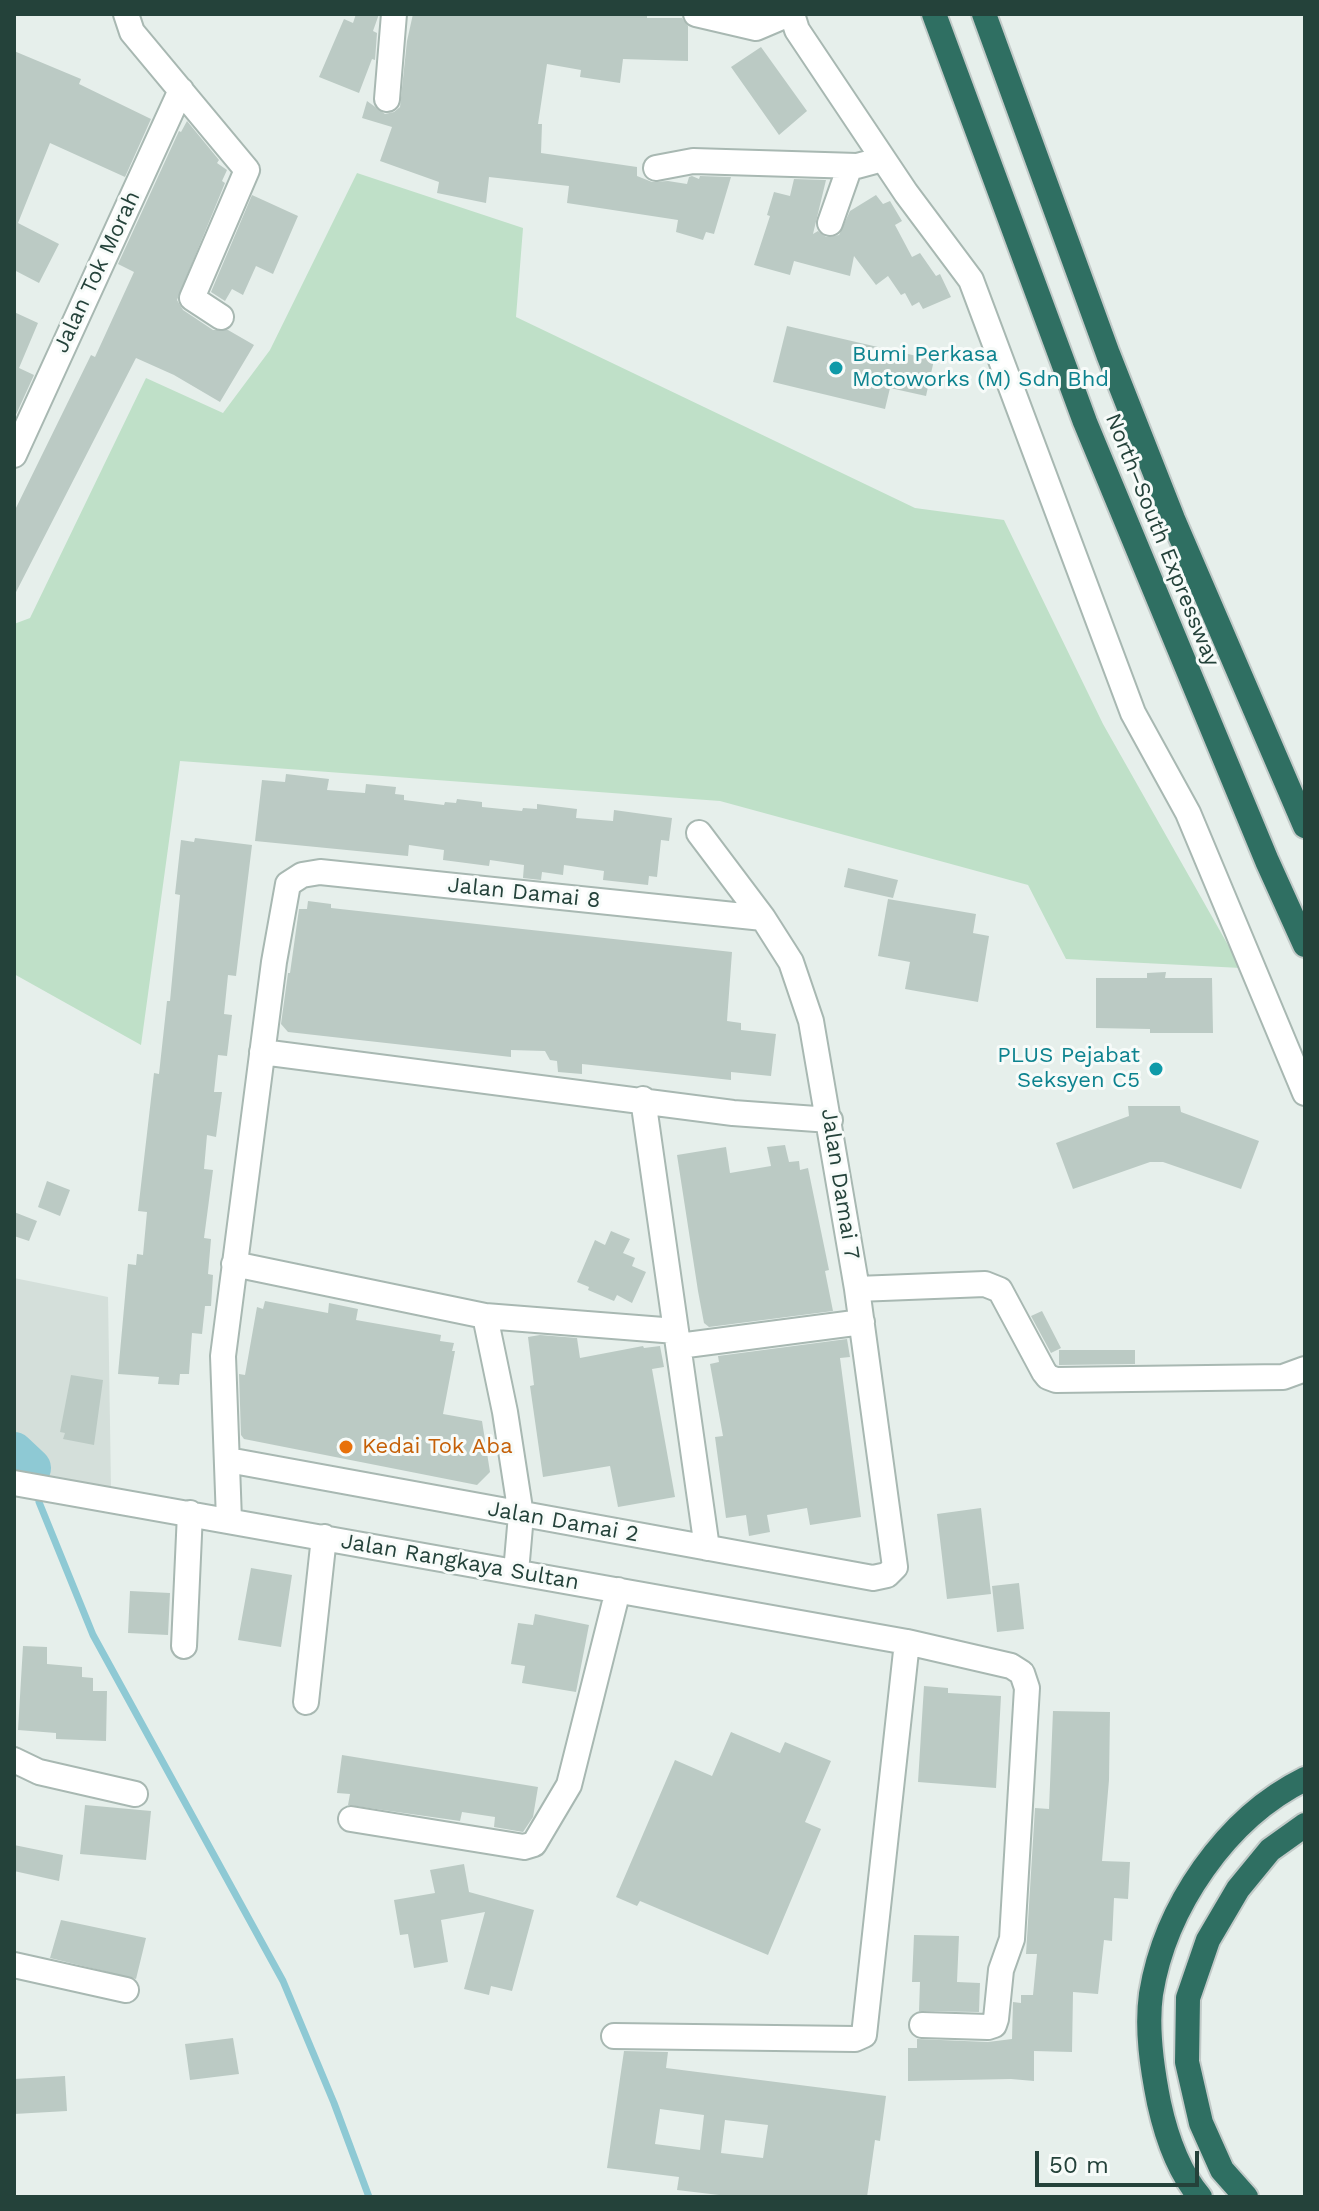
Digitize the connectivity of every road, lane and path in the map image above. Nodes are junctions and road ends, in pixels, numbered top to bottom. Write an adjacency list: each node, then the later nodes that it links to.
1 (126, 14): 7 (street)
2 (394, 14): 8 (street)
3 (696, 14): 6 (street)
4 (934, 14): 18 (highway, North–South Expressway)
5 (984, 14): 15 (highway, North–South Expressway)
6 (786, 18): 9 (street)
7 (181, 90): 13 (street); 14 (street, Jalan Tok Morah)
8 (387, 99)
9 (883, 159): 10 (street); 20 (street)
10 (850, 166): 11 (street); 12 (street)
11 (656, 168)
12 (830, 223)
13 (221, 317)
14 (14, 455)
15 (1305, 826)
16 (699, 833): 17 (street, Jalan Damai 7)
17 (763, 918): 19 (street, Jalan Damai 8); 22 (street, Jalan Damai 7)
18 (1305, 945)
19 (262, 1052): 21 (street); 23 (street)
20 (1305, 1093)
21 (643, 1099): 22 (street); 27 (street)
22 (830, 1120): 24 (street, Jalan Damai 7)
23 (234, 1264): 25 (street); 29 (street)
24 (857, 1289): 26 (street, Jalan Damai 7); 28 (street)
25 (485, 1316): 27 (street); 32 (street)
26 (862, 1322): 27 (street); 36 (street, Jalan Damai 7)
27 (677, 1339): 35 (street)
28 (1305, 1369)
29 (228, 1460): 32 (street, Jalan Damai 2); 33 (street)
30 (14, 1483): 31 (street, Jalan Rangkaya Sultan)
31 (190, 1513): 33 (street, Jalan Rangkaya Sultan); 40 (street)
32 (521, 1515): 35 (street, Jalan Damai 2); 37 (street)
33 (229, 1520): 34 (street, Jalan Rangkaya Sultan)
34 (324, 1537): 37 (street, Jalan Rangkaya Sultan); 41 (street)
35 (707, 1548): 36 (street, Jalan Damai 2)
36 (895, 1567)
37 (516, 1572): 38 (street, Jalan Rangkaya Sultan)
38 (618, 1590): 39 (street, Jalan Rangkaya Sultan); 45 (street)
39 (907, 1642): 49 (street, Jalan Rangkaya Sultan); 50 (street)
40 (184, 1646)
41 (306, 1702)
42 (14, 1760): 44 (street)
43 (1305, 1779): 51 (highway)
44 (135, 1794)
45 (351, 1819)
46 (1305, 1825): 52 (highway)
47 (14, 1965): 48 (street)
48 (126, 1990)
49 (922, 2025)
50 (614, 2036)
51 (1200, 2197)
52 (1246, 2197)

